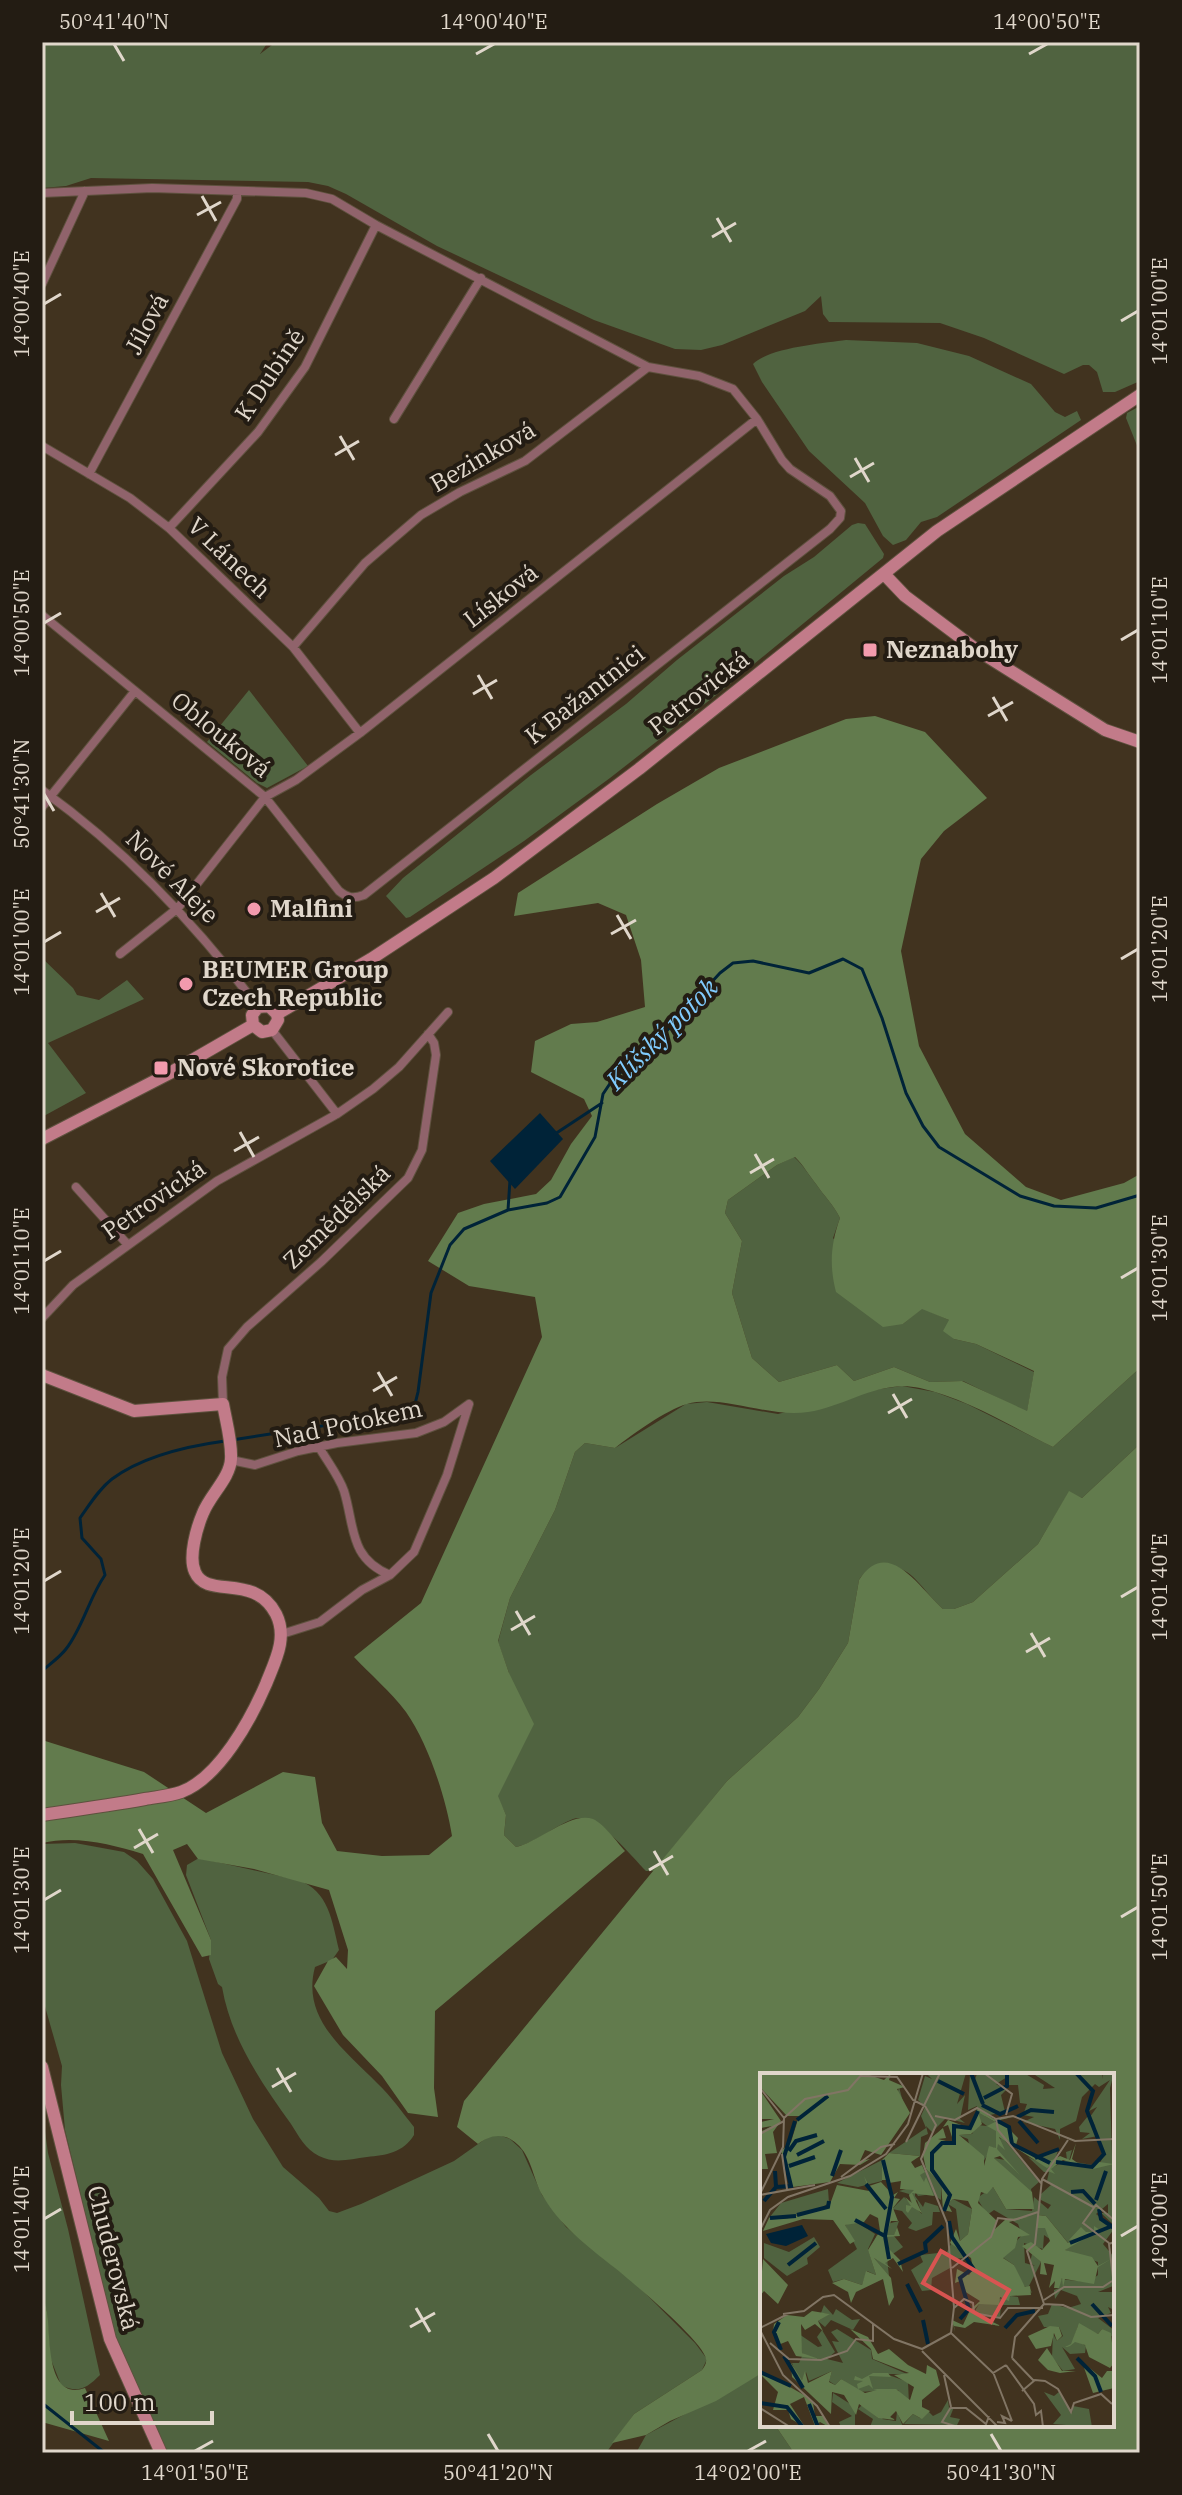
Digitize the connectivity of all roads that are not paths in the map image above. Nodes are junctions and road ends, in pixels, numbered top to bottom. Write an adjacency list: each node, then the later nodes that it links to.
1 (85, 191): 2 (street); 3 (street); 6 (street)
2 (237, 191): 4 (street); 12 (street, Jílová)
3 (42, 193)
4 (376, 225): 5 (street); 13 (street, K Dubině)
5 (481, 278): 7 (street); 9 (street)
6 (42, 284)
7 (648, 367): 10 (street); 16 (street, Bezinková)
8 (1140, 395): 14 (street, Petrovická)
9 (394, 419)
10 (757, 419): 18 (street, Lísková); 22 (street, K Bažantnici)
11 (42, 446): 12 (street, V Lánech)
12 (89, 474): 13 (street, V Lánech)
13 (169, 528): 16 (street, V Lánech)
14 (884, 574): 19 (street); 28 (street, Petrovická)
15 (42, 615): 17 (street, Oblouková)
16 (293, 647): 18 (street, V Lánech)
17 (135, 691): 21 (street); 22 (street, Oblouková)
18 (360, 733): 22 (street, Lísková)
19 (1140, 742)
20 (42, 790): 21 (street, Nové Aleje)
21 (50, 796): 23 (street); 24 (street, Nové Aleje)
22 (265, 797): 24 (street, Oblouková)
23 (42, 807)
24 (178, 908): 25 (street, Oblouková); 26 (street, Nové Aleje)
25 (120, 954)
26 (258, 1007): 28 (street); 29 (street)
27 (448, 1012): 31 (street, Petrovická)
28 (277, 1014): 30 (street)
29 (253, 1025): 30 (street); 33 (street)
30 (272, 1030): 32 (street)
31 (428, 1034): 32 (street, Petrovická); 38 (street, Zemědělská)
32 (337, 1114): 35 (street, Petrovická)
33 (42, 1139)
34 (76, 1187): 35 (street)
35 (128, 1245): 36 (street, Petrovická)
36 (42, 1318)
37 (42, 1375): 38 (street)
38 (223, 1404): 39 (street)
39 (229, 1447): 40 (street, Nad Potokem); 42 (street)
40 (319, 1447): 41 (street); 41 (street, Nad Potokem)
41 (390, 1575): 42 (street)
42 (282, 1634): 43 (street)
43 (42, 1815)
44 (42, 2067): 45 (street, Chuderovská)
45 (161, 2453)

